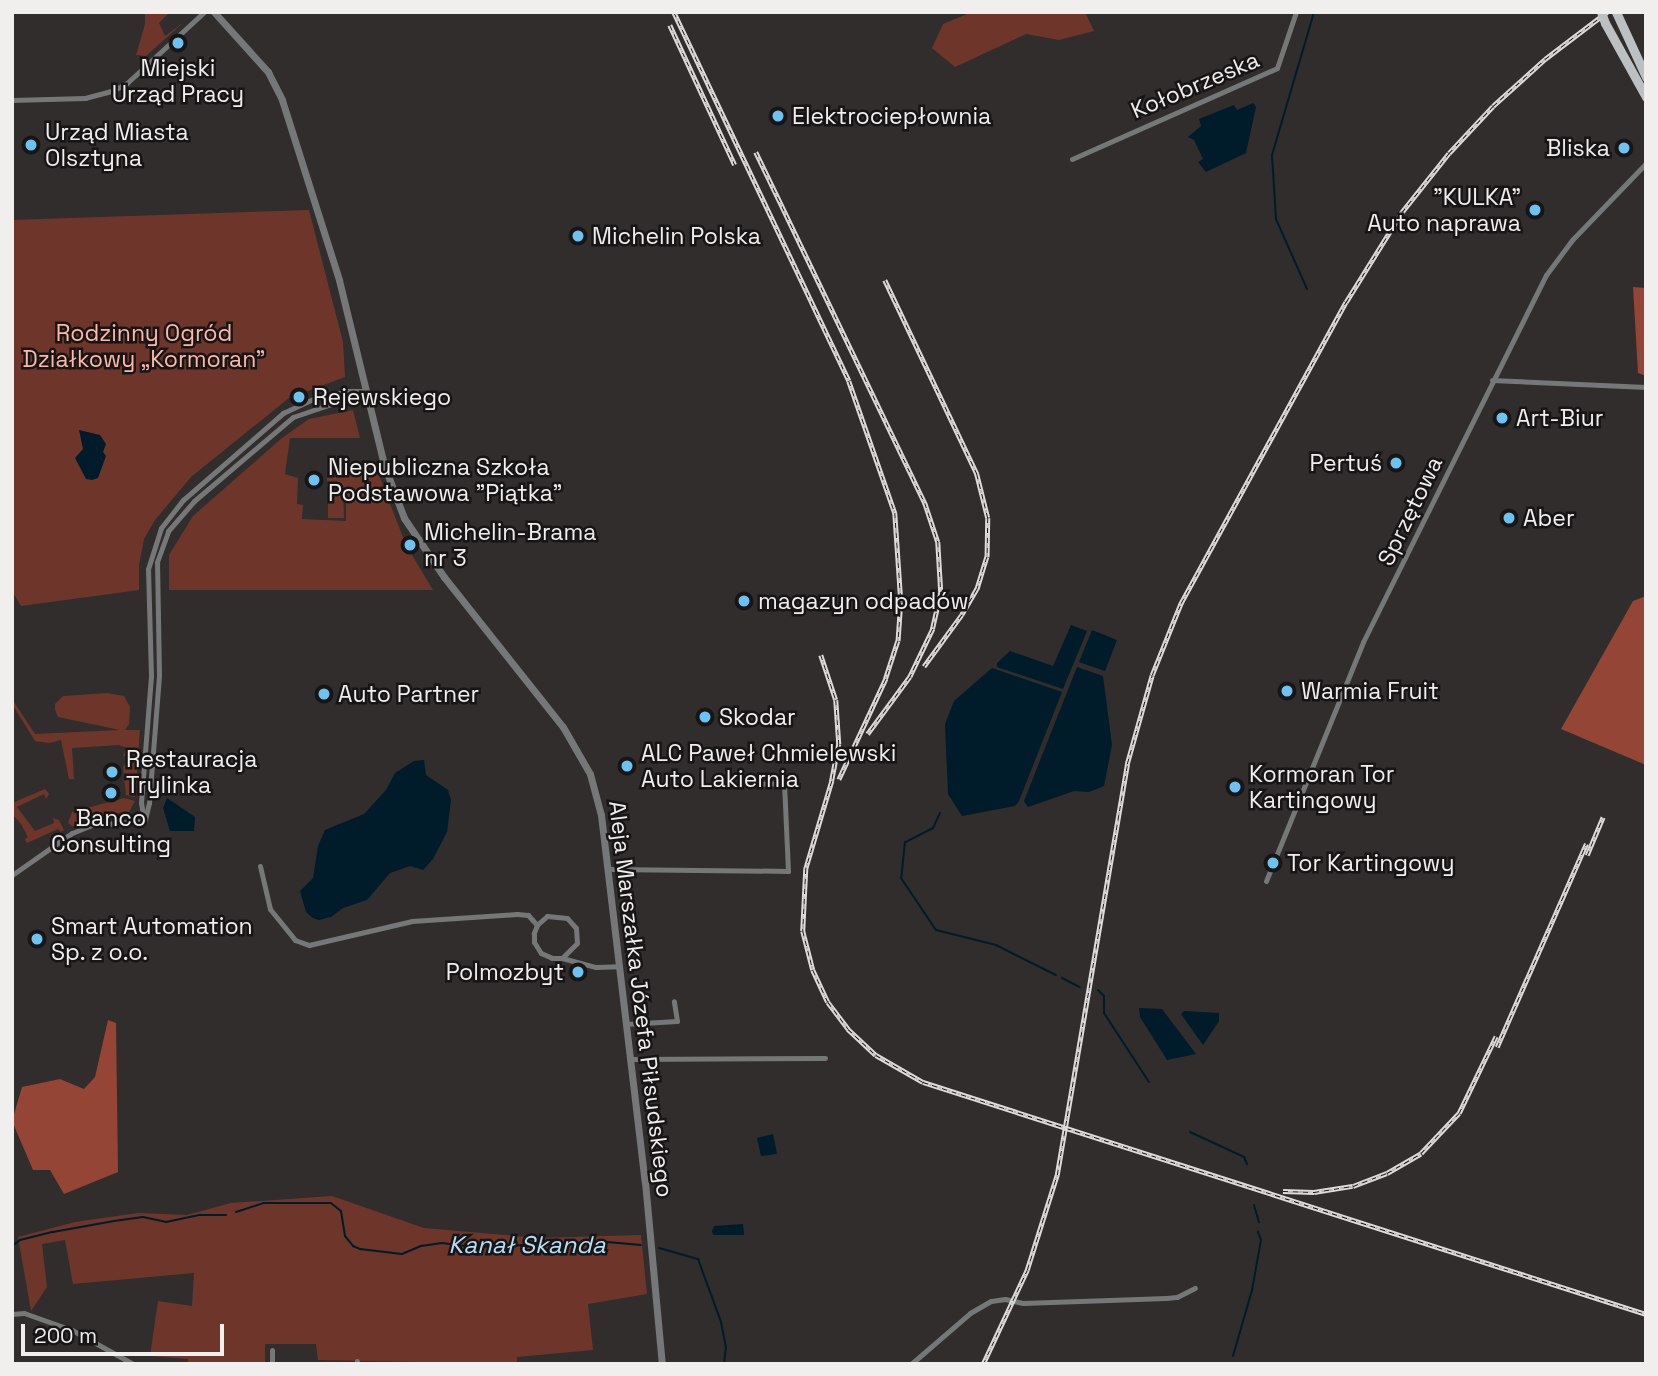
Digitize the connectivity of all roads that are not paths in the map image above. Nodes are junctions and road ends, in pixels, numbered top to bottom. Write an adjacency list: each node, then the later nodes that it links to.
1 (204, 12): 8 (street)
2 (214, 12): 13 (street, Aleja Marszałka Józefa Piłsudskiego)
3 (1297, 12): 9 (street, Kołobrzeska)
4 (1601, 12): 7 (main road, bridge)
5 (1616, 14): 6 (main road)
6 (1646, 77)
7 (1646, 97)
8 (12, 100)
9 (1072, 159)
10 (1646, 165): 11 (street, Sprzętowa)
11 (1492, 380): 12 (street); 18 (street, Sprzętowa)
12 (1646, 387)
13 (366, 391): 16 (street, Aleja Marszałka Józefa Piłsudskiego); 17 (street)
14 (756, 784): 16 (street)
15 (260, 866): 19 (street)
16 (608, 869): 23 (street, Aleja Marszałka Józefa Piłsudskiego)
17 (12, 874)
18 (1266, 881)
19 (537, 925): 20 (street); 21 (street)
20 (573, 949): 21 (street); 22 (street)
21 (562, 958): 22 (street)
22 (580, 963): 23 (street)
23 (619, 966): 25 (street, Aleja Marszałka Józefa Piłsudskiego)
24 (674, 1000): 25 (street)
25 (626, 1024): 27 (street, Aleja Marszałka Józefa Piłsudskiego)
26 (825, 1058): 27 (street)
27 (630, 1059): 33 (street, Aleja Marszałka Józefa Piłsudskiego)
28 (1195, 1288): 34 (street)
29 (12, 1314): 31 (street)
30 (272, 1350): 32 (street)
31 (133, 1364)
32 (272, 1364)
33 (662, 1364)
34 (911, 1364)

